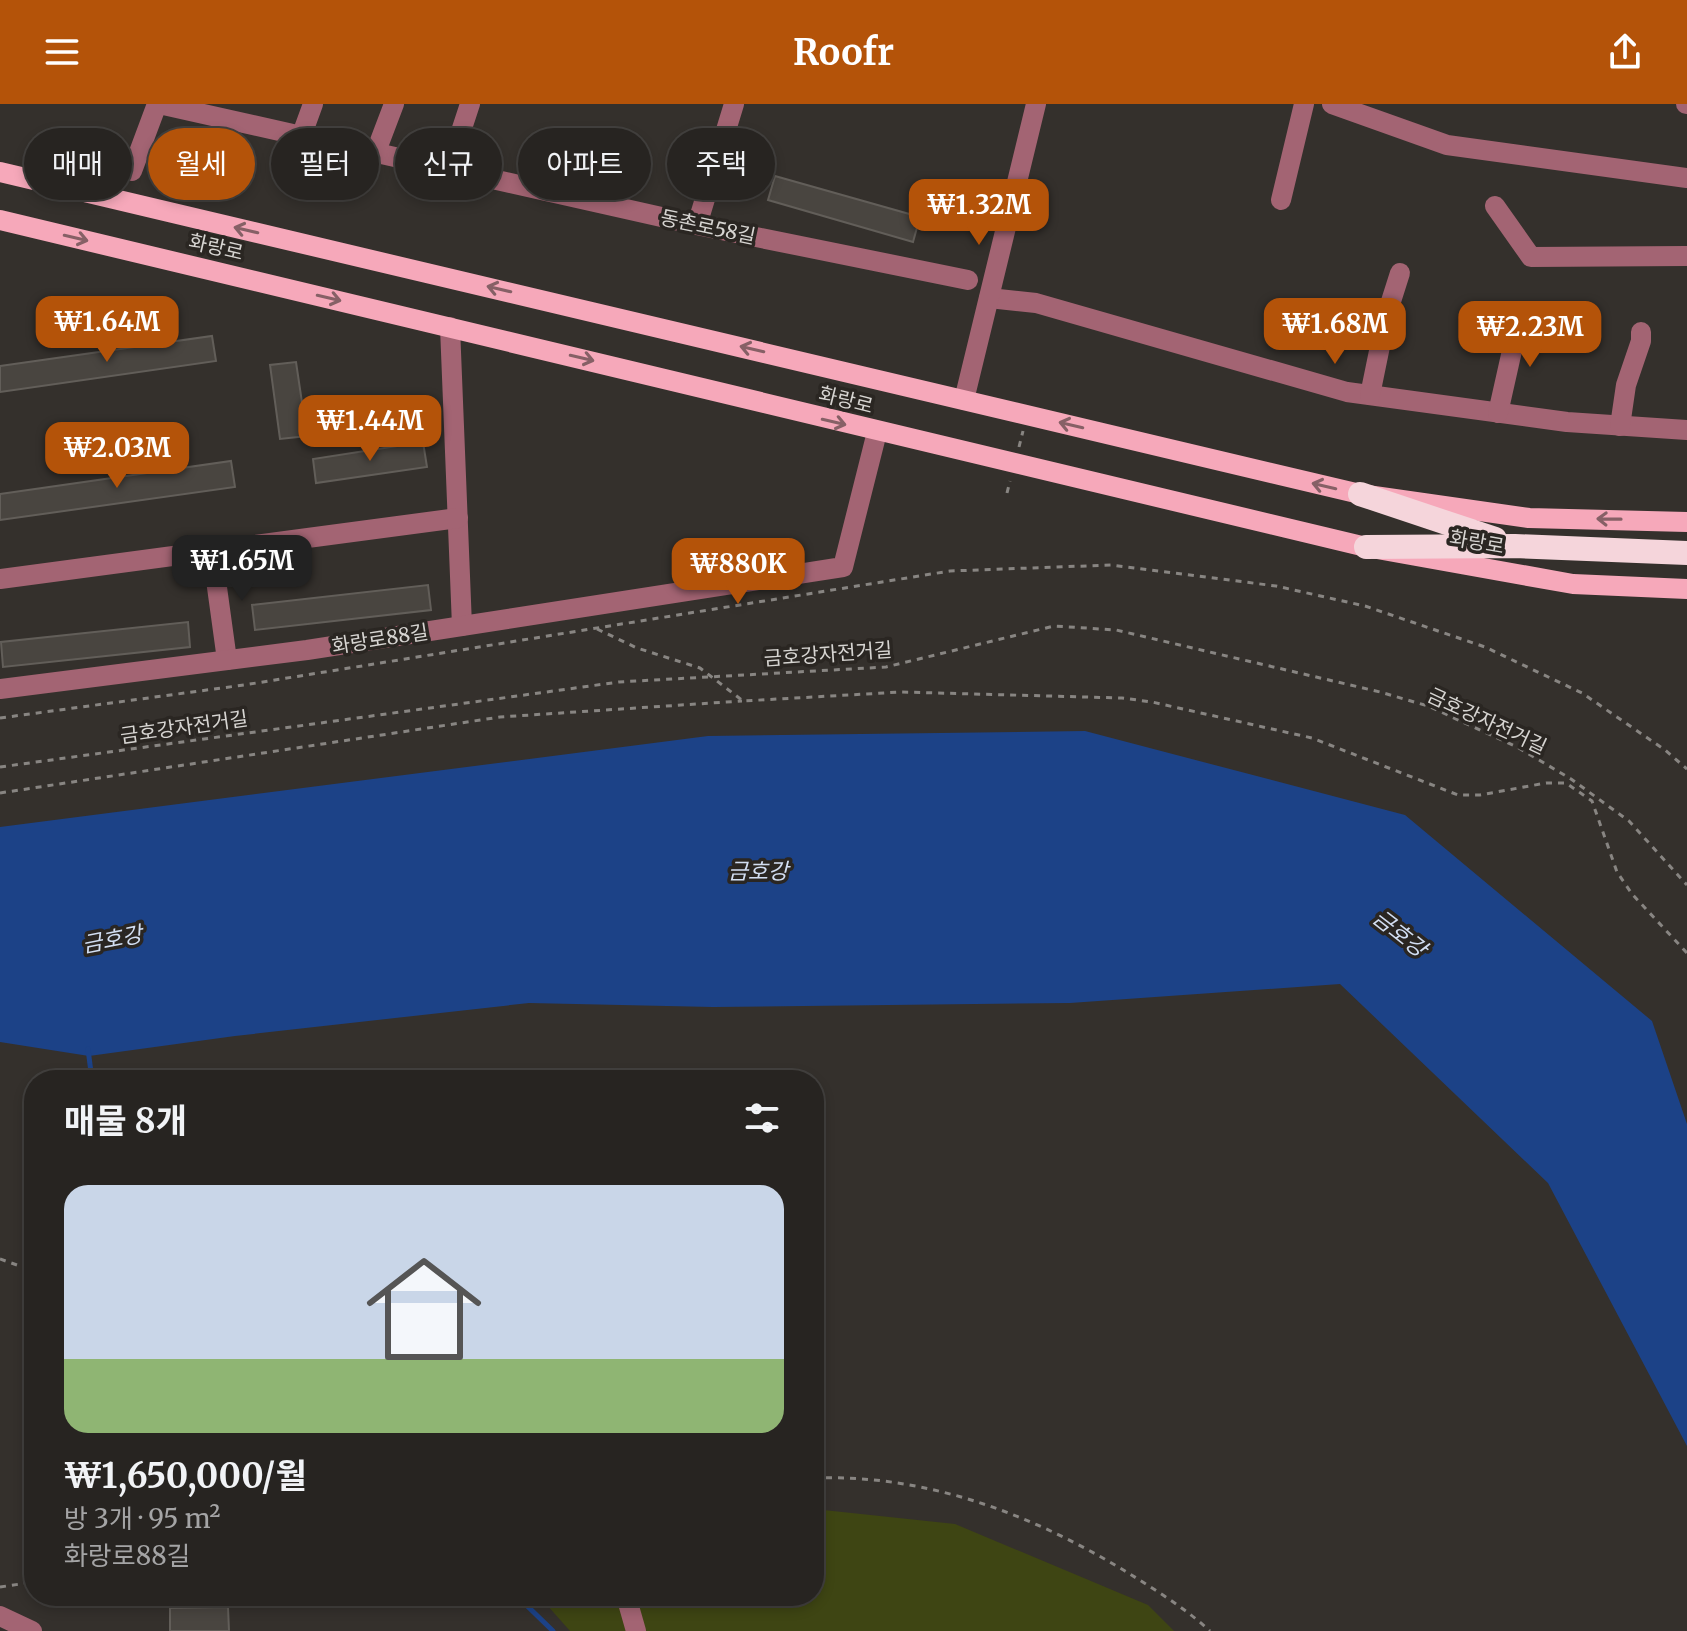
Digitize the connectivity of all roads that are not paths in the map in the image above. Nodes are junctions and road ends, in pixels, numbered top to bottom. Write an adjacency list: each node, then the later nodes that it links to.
1 (158, 104): 9 (street, 동촌로58길); 14 (street)
2 (313, 104): 11 (street)
3 (394, 104): 13 (street)
4 (470, 104): 12 (street)
5 (734, 104): 21 (street)
6 (1036, 104): 25 (street)
7 (1304, 104): 18 (street)
8 (1332, 104): 16 (street)
9 (231, 112): 10 (street, 동촌로58길)
10 (276, 128)
11 (304, 128)
12 (462, 128)
13 (379, 143)
14 (132, 171)
15 (0, 172): 30 (main road, 화랑로, one-way to 15)
16 (1687, 178)
17 (502, 183): 21 (street, 동촌로58길)
18 (1281, 200)
19 (1495, 206): 22 (street)
20 (0, 220): 27 (main road, 화랑로, one-way to 27)
21 (697, 225): 24 (street, 동촌로58길)
22 (1687, 256)
23 (1400, 273): 29 (street)
24 (968, 280)
25 (989, 298): 29 (street); 30 (street)
26 (1520, 315): 31 (street)
27 (450, 327): 34 (main road, 화랑로, one-way to 34); 36 (street)
28 (1641, 332): 32 (street)
29 (1370, 395): 31 (street)
30 (964, 400): 35 (main road, 화랑로, one-way to 30)
31 (1498, 413): 32 (street)
32 (1620, 426): 33 (street)
33 (1687, 430)
34 (877, 432): 39 (main road, 화랑로); 44 (street, 화랑로88길)
35 (1360, 494): 37 (main road, 화랑로, one-way to 35); 38 (highway)
36 (458, 518): 40 (street); 44 (street)
37 (1687, 522)
38 (1515, 546): 39 (highway); 41 (highway)
39 (1366, 547): 43 (main road, 화랑로)
40 (212, 551): 42 (street); 45 (street)
41 (1687, 553)
42 (0, 579)
43 (1687, 589)
44 (462, 626): 45 (street, 화랑로88길)
45 (227, 660): 46 (street, 화랑로88길)
46 (0, 689)
47 (629, 1606): 50 (street)
48 (0, 1616): 49 (street)
49 (32, 1631)
50 (636, 1631)

